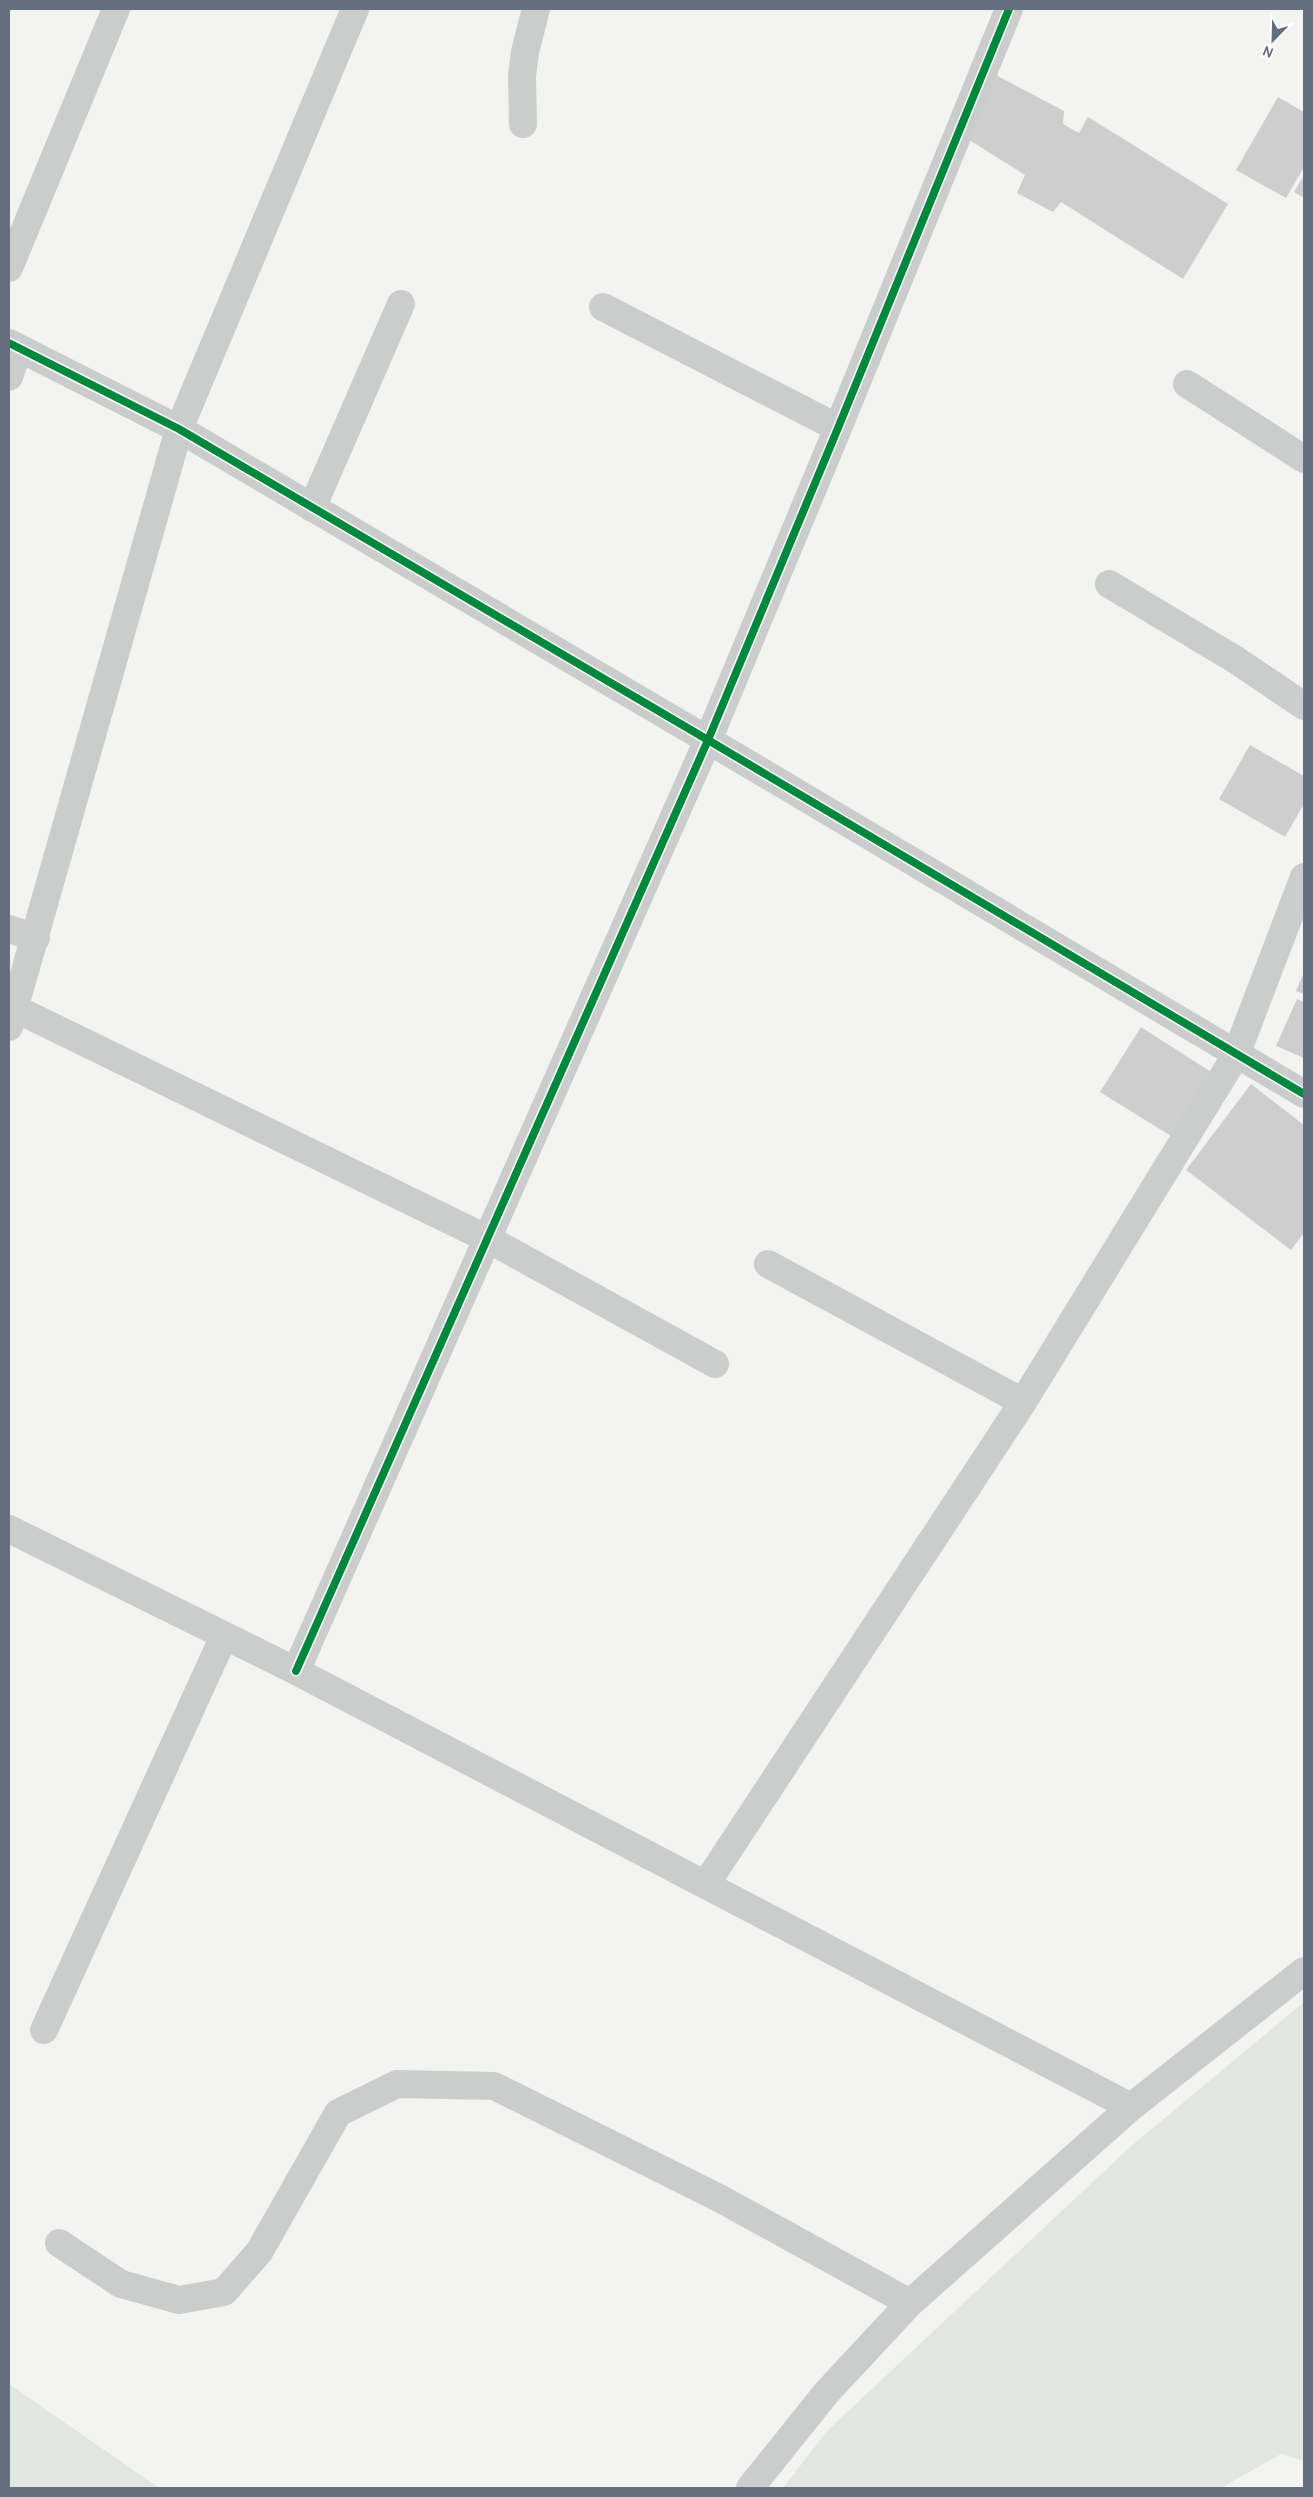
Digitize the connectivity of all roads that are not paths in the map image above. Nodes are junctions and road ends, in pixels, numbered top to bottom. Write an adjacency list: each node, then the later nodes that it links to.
1 (116, 9): 6 (street)
2 (355, 9): 13 (street)
3 (536, 9): 5 (street)
4 (1009, 9): 12 (street)
5 (523, 124)
6 (9, 268)
7 (400, 304): 15 (street)
8 (603, 307): 12 (street)
9 (14, 345): 10 (street); 13 (street)
10 (9, 377)
11 (1187, 384): 14 (street)
12 (838, 428): 18 (street)
13 (179, 429): 15 (street); 21 (street)
14 (1304, 459)
15 (312, 508): 18 (street)
16 (1109, 584): 17 (street)
17 (1304, 706)
18 (708, 740): 23 (street); 25 (street)
19 (1304, 877): 23 (street)
20 (9, 929): 21 (street)
21 (36, 938): 22 (street)
22 (12, 1018): 25 (street)
23 (1236, 1055): 24 (street); 28 (street)
24 (1304, 1094)
25 (488, 1239): 27 (street); 31 (street)
26 (768, 1264): 28 (street)
27 (715, 1364)
28 (1023, 1402): 32 (street)
29 (9, 1529): 30 (street)
30 (224, 1636): 31 (street); 34 (street)
31 (296, 1670): 32 (street)
32 (706, 1884): 35 (street)
33 (1304, 1971): 35 (street)
34 (44, 2030)
35 (1131, 2107): 37 (street)
36 (59, 2243): 37 (street)
37 (910, 2303): 38 (street)
38 (750, 2488)

